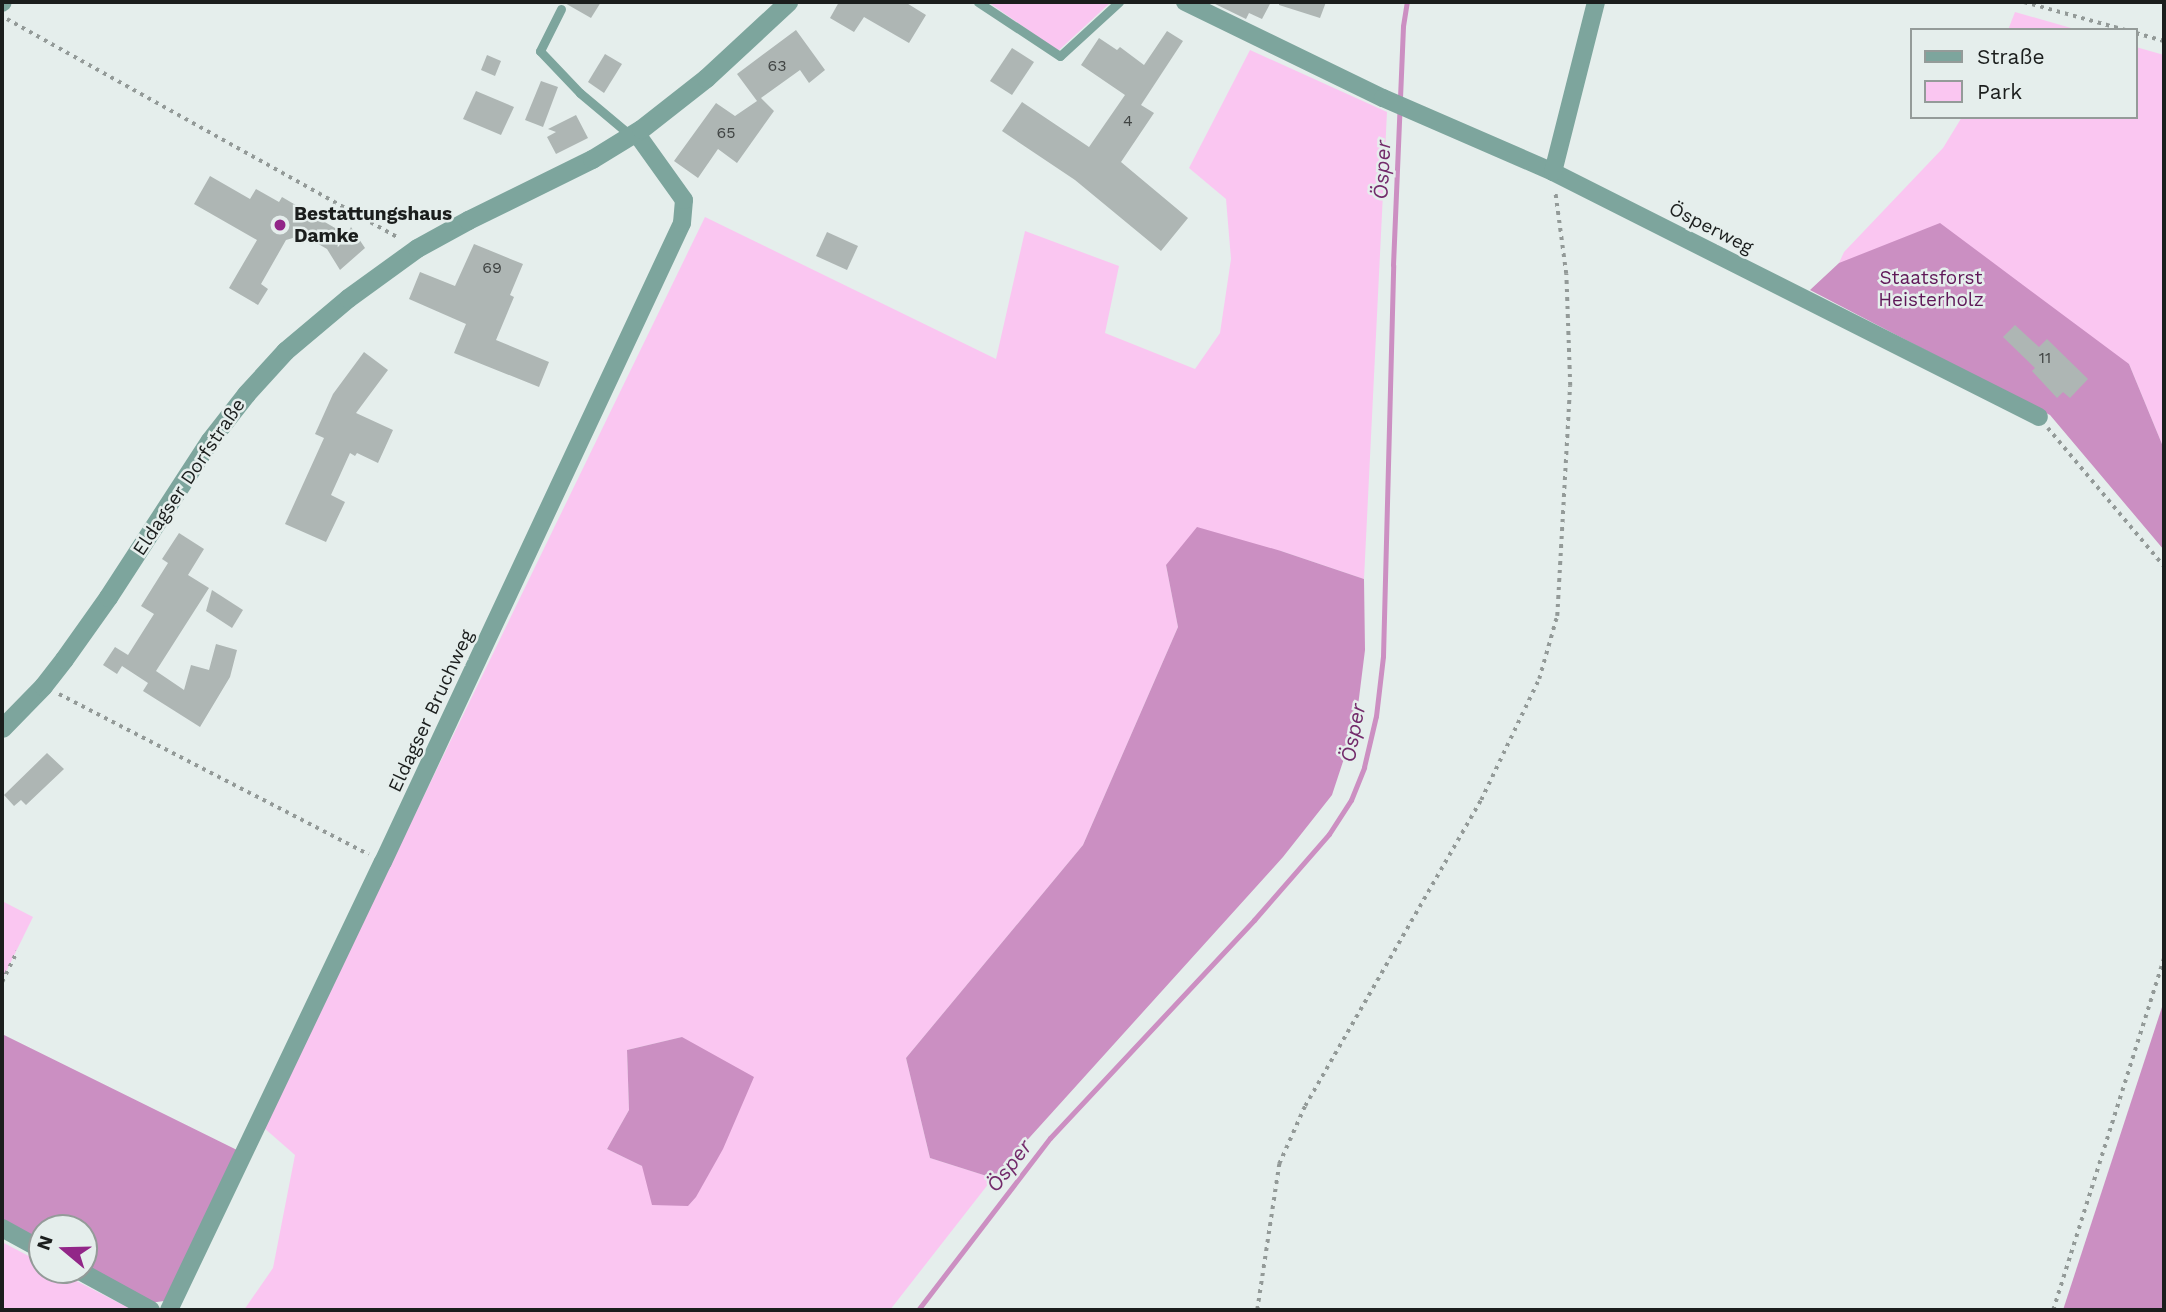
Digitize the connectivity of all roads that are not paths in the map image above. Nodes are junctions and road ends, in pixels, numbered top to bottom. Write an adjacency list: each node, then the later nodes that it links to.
1 (788, 2): 7 (street, Eldagser Dorfstraße)
2 (978, 2): 3 (lane)
3 (1119, 2)
4 (1185, 2): 8 (street, Ösperweg)
5 (1595, 2): 8 (street)
6 (561, 9): 7 (lane)
7 (634, 134): 10 (street, Eldagser Dorfstraße); 15 (street, Eldagser Bruchweg)
8 (1553, 172): 9 (street, Ösperweg)
9 (2039, 417)
10 (2, 728)
11 (2, 1228): 12 (street)
12 (28, 1242)
13 (98, 1281): 14 (street)
14 (151, 1310)
15 (169, 1310)

